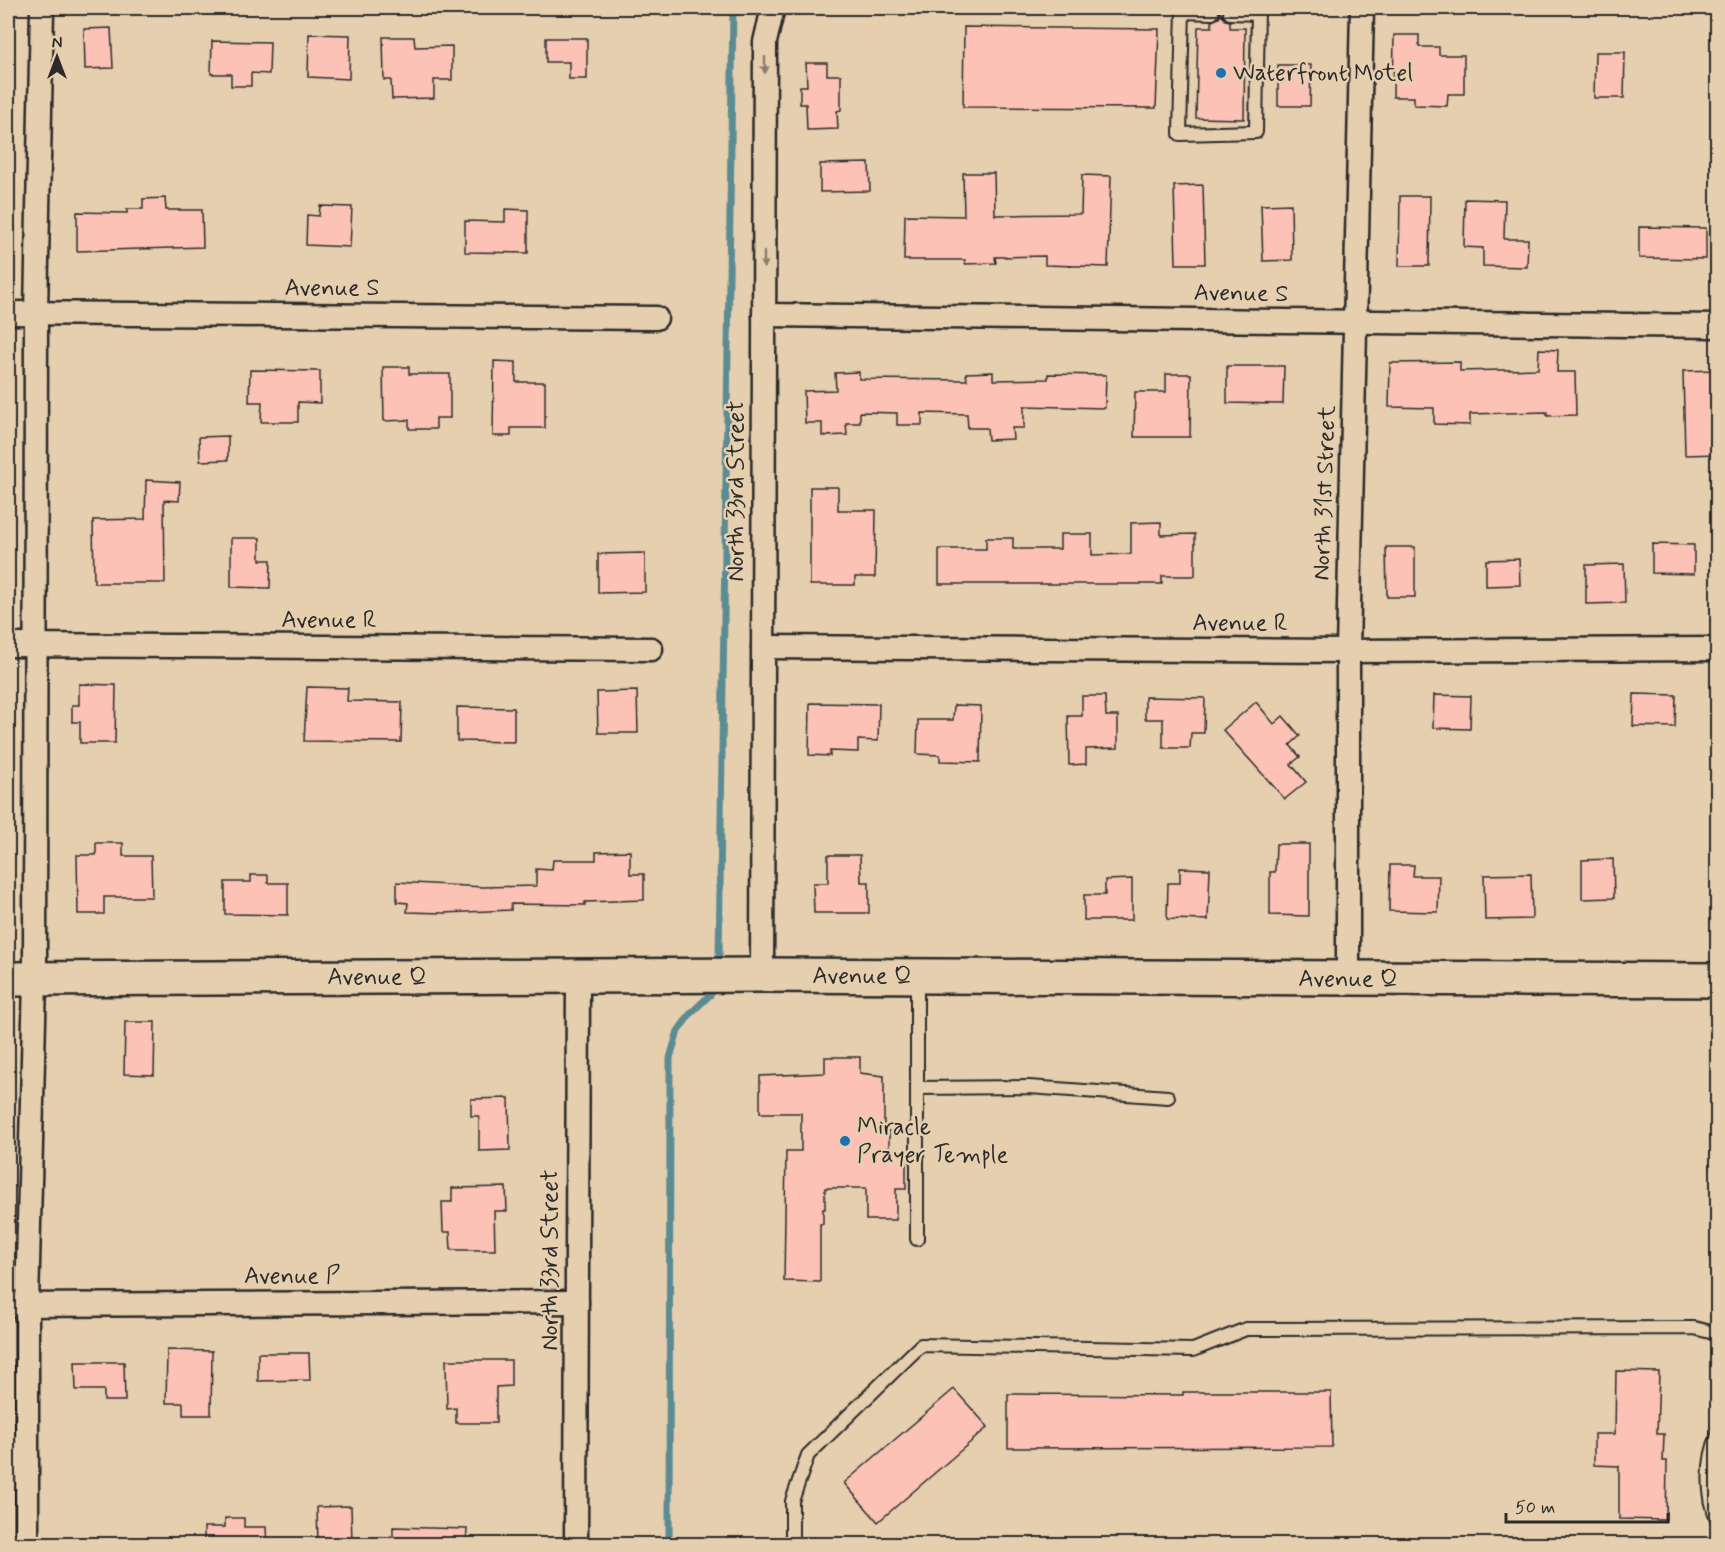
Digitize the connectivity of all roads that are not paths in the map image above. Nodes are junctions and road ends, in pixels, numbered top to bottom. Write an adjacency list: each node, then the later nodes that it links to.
1 (42, 8): 9 (street)
2 (773, 8): 10 (street, North 33rd Street, one-way to 10)
3 (1362, 8): 12 (street, North 31st Street)
4 (1183, 10): 5 (lane); 6 (lane)
5 (1258, 11): 7 (lane)
6 (1212, 13)
7 (1230, 13)
8 (8, 314): 9 (street, Avenue S)
9 (36, 314): 11 (street, Avenue S); 15 (street)
10 (764, 315): 12 (street, Avenue S); 16 (street, North 33rd Street)
11 (656, 318)
12 (1357, 323): 13 (street, Avenue S); 19 (street, North 31st Street)
13 (1718, 326)
14 (8, 645): 15 (street, Avenue R)
15 (35, 645): 17 (street, Avenue R); 23 (street)
16 (763, 647): 19 (street, Avenue R); 20 (street, North 33rd Street)
17 (651, 648)
18 (1718, 649): 19 (street, Avenue R)
19 (1348, 651): 24 (street, North 31st Street)
20 (762, 975): 21 (street, Avenue Q); 22 (street, Avenue Q)
21 (578, 976): 23 (street, Avenue Q); 29 (street, North 33rd Street)
22 (917, 976): 24 (street, Avenue Q); 26 (lane)
23 (21, 979): 30 (street)
24 (1348, 979): 25 (street, Avenue Q)
25 (1718, 980)
26 (917, 1088): 27 (lane); 28 (lane)
27 (1168, 1097)
28 (917, 1239)
29 (577, 1302): 30 (street, Avenue P); 35 (street, North 33rd Street)
30 (17, 1305): 34 (street)
31 (1718, 1334): 36 (lane)
32 (1718, 1435): 33 (lane)
33 (1718, 1521)
34 (27, 1545)
35 (576, 1545)
36 (792, 1545)

